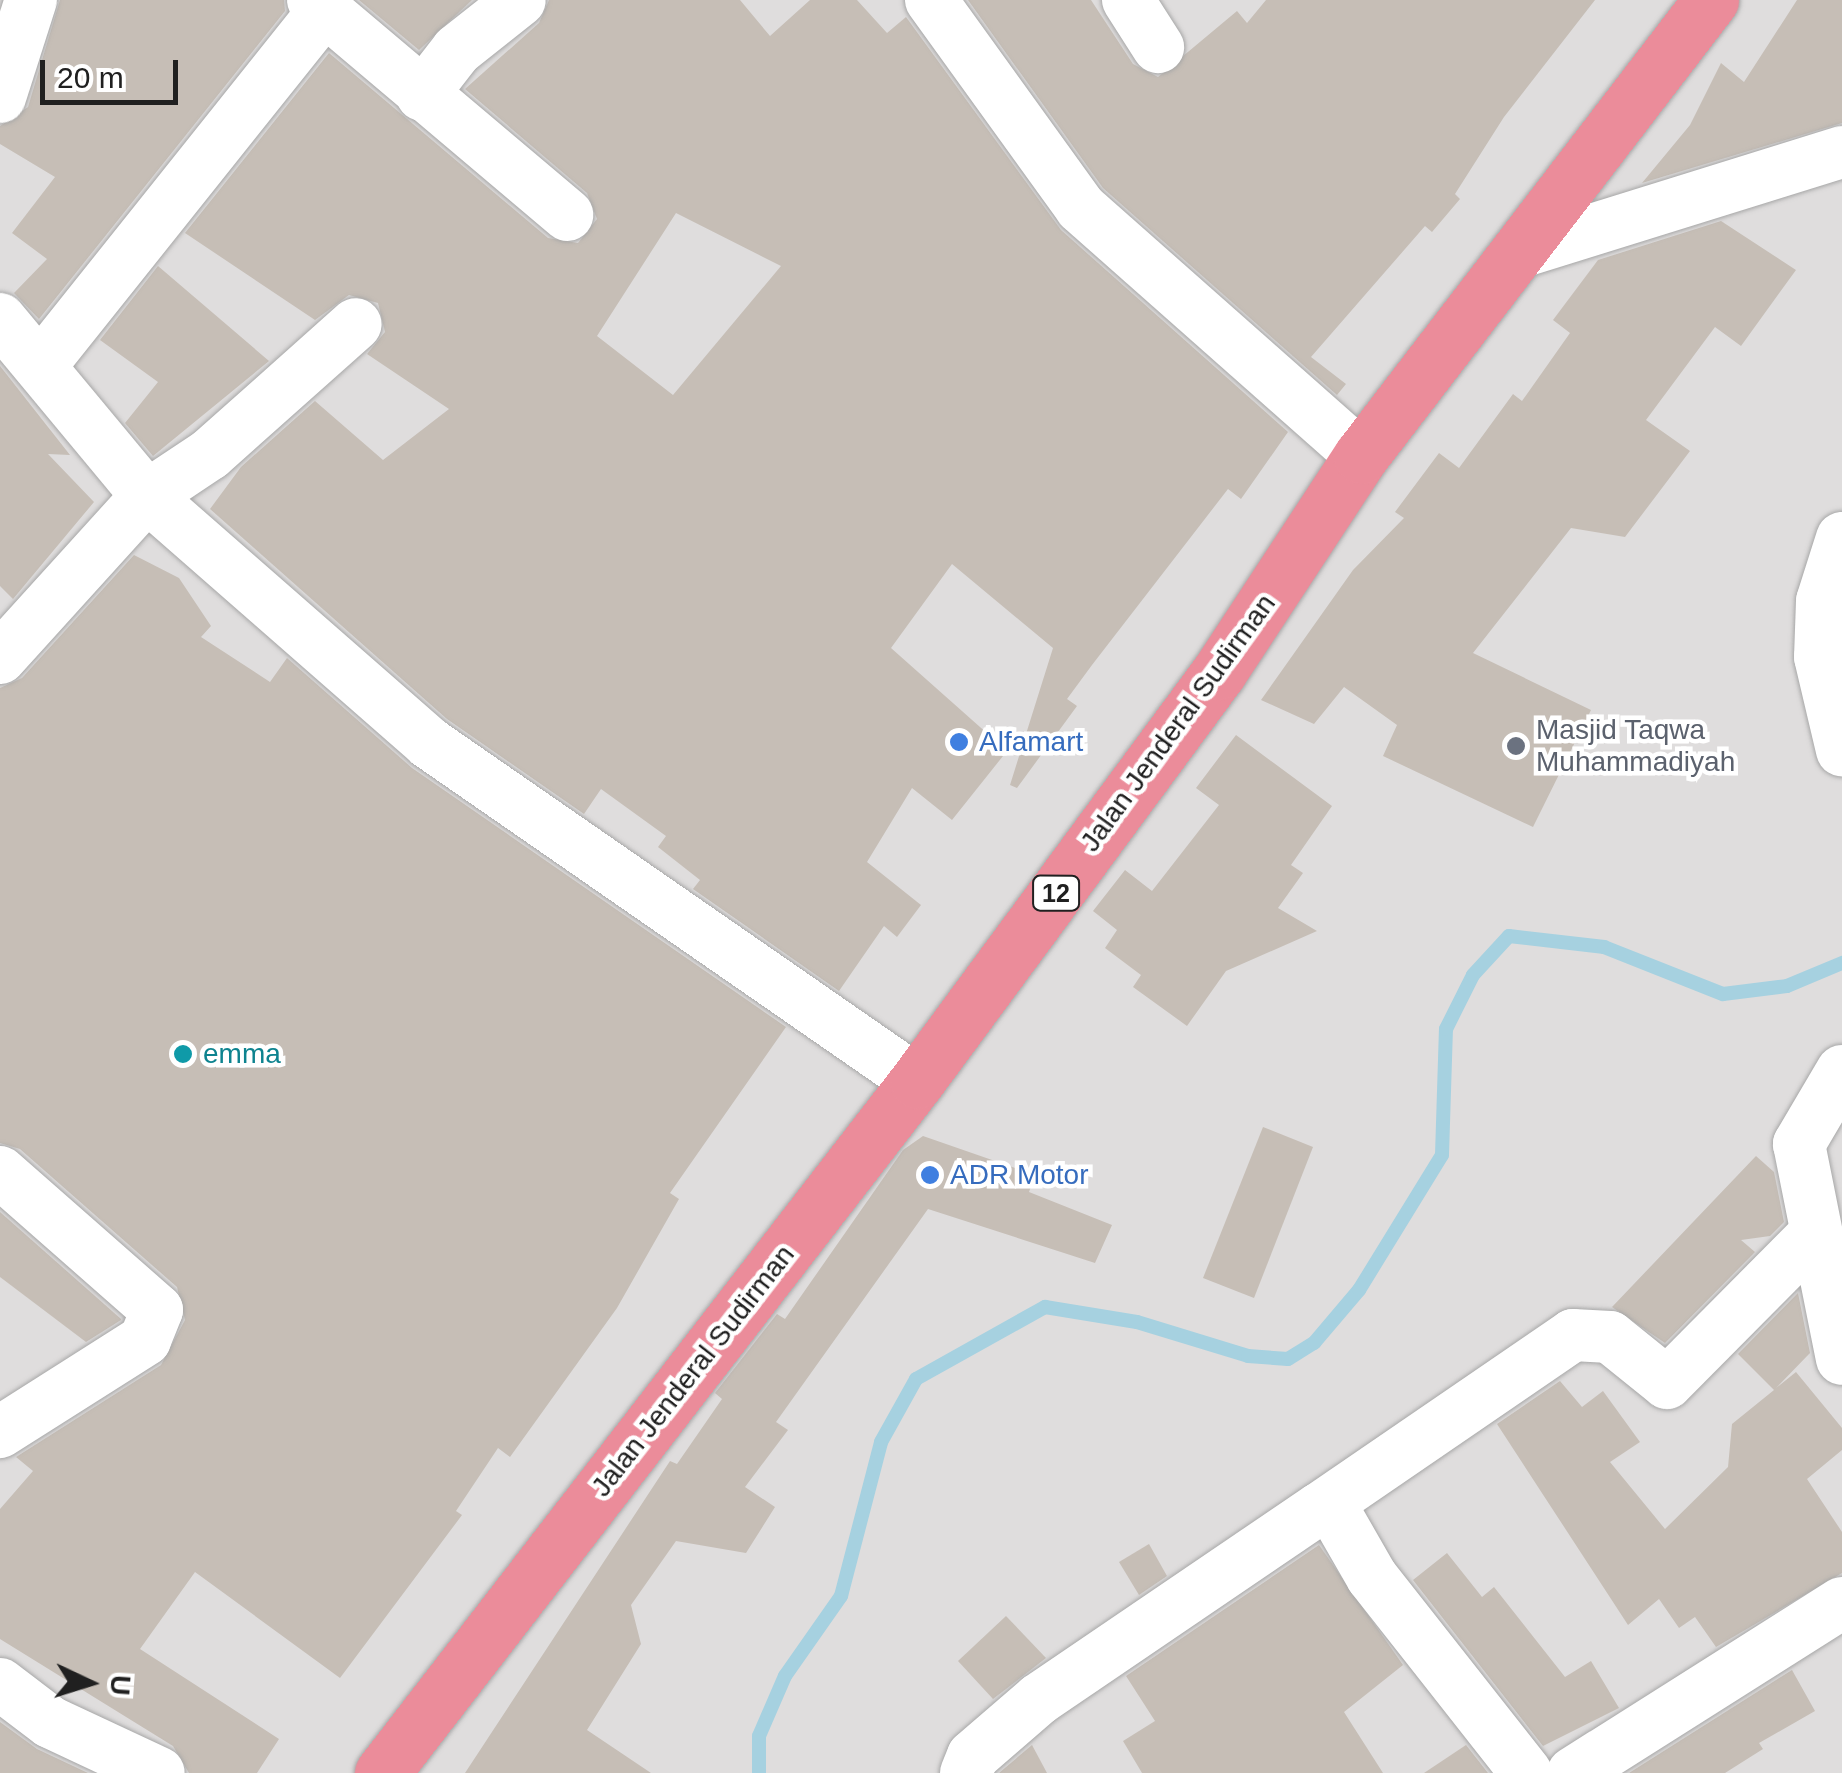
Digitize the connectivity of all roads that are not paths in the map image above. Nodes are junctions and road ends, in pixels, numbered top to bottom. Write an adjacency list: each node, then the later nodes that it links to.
1 (31, 0): 9 (street)
2 (520, 0): 8 (street)
3 (931, 0): 16 (street)
4 (1128, 0): 7 (street)
5 (1711, 0): 12 (highway, Jalan Jenderal Sudirman / 12)
6 (319, 5): 8 (street); 15 (street)
7 (1158, 48)
8 (422, 95): 11 (street)
9 (0, 98)
10 (1839, 168): 12 (street)
11 (567, 215)
12 (1524, 252): 16 (highway, Jalan Jenderal Sudirman / 12)
13 (0, 318): 15 (street)
14 (356, 324): 17 (street)
15 (41, 364): 17 (street)
16 (1362, 456): 22 (highway, Jalan Jenderal Sudirman / 12)
17 (147, 496): 19 (street); 22 (street)
18 (1842, 538): 20 (street)
19 (0, 658)
20 (1842, 750)
21 (1842, 1071): 24 (street)
22 (917, 1081): 31 (highway, Jalan Jenderal Sudirman / 12)
23 (0, 1172): 26 (street)
24 (1811, 1238): 25 (street); 27 (street)
25 (1842, 1359)
26 (0, 1432)
27 (1319, 1509): 32 (street); 33 (street)
28 (1842, 1602): 34 (street)
29 (0, 1684): 30 (street)
30 (159, 1773)
31 (382, 1773)
32 (966, 1773)
33 (1526, 1773)
34 (1573, 1773)

